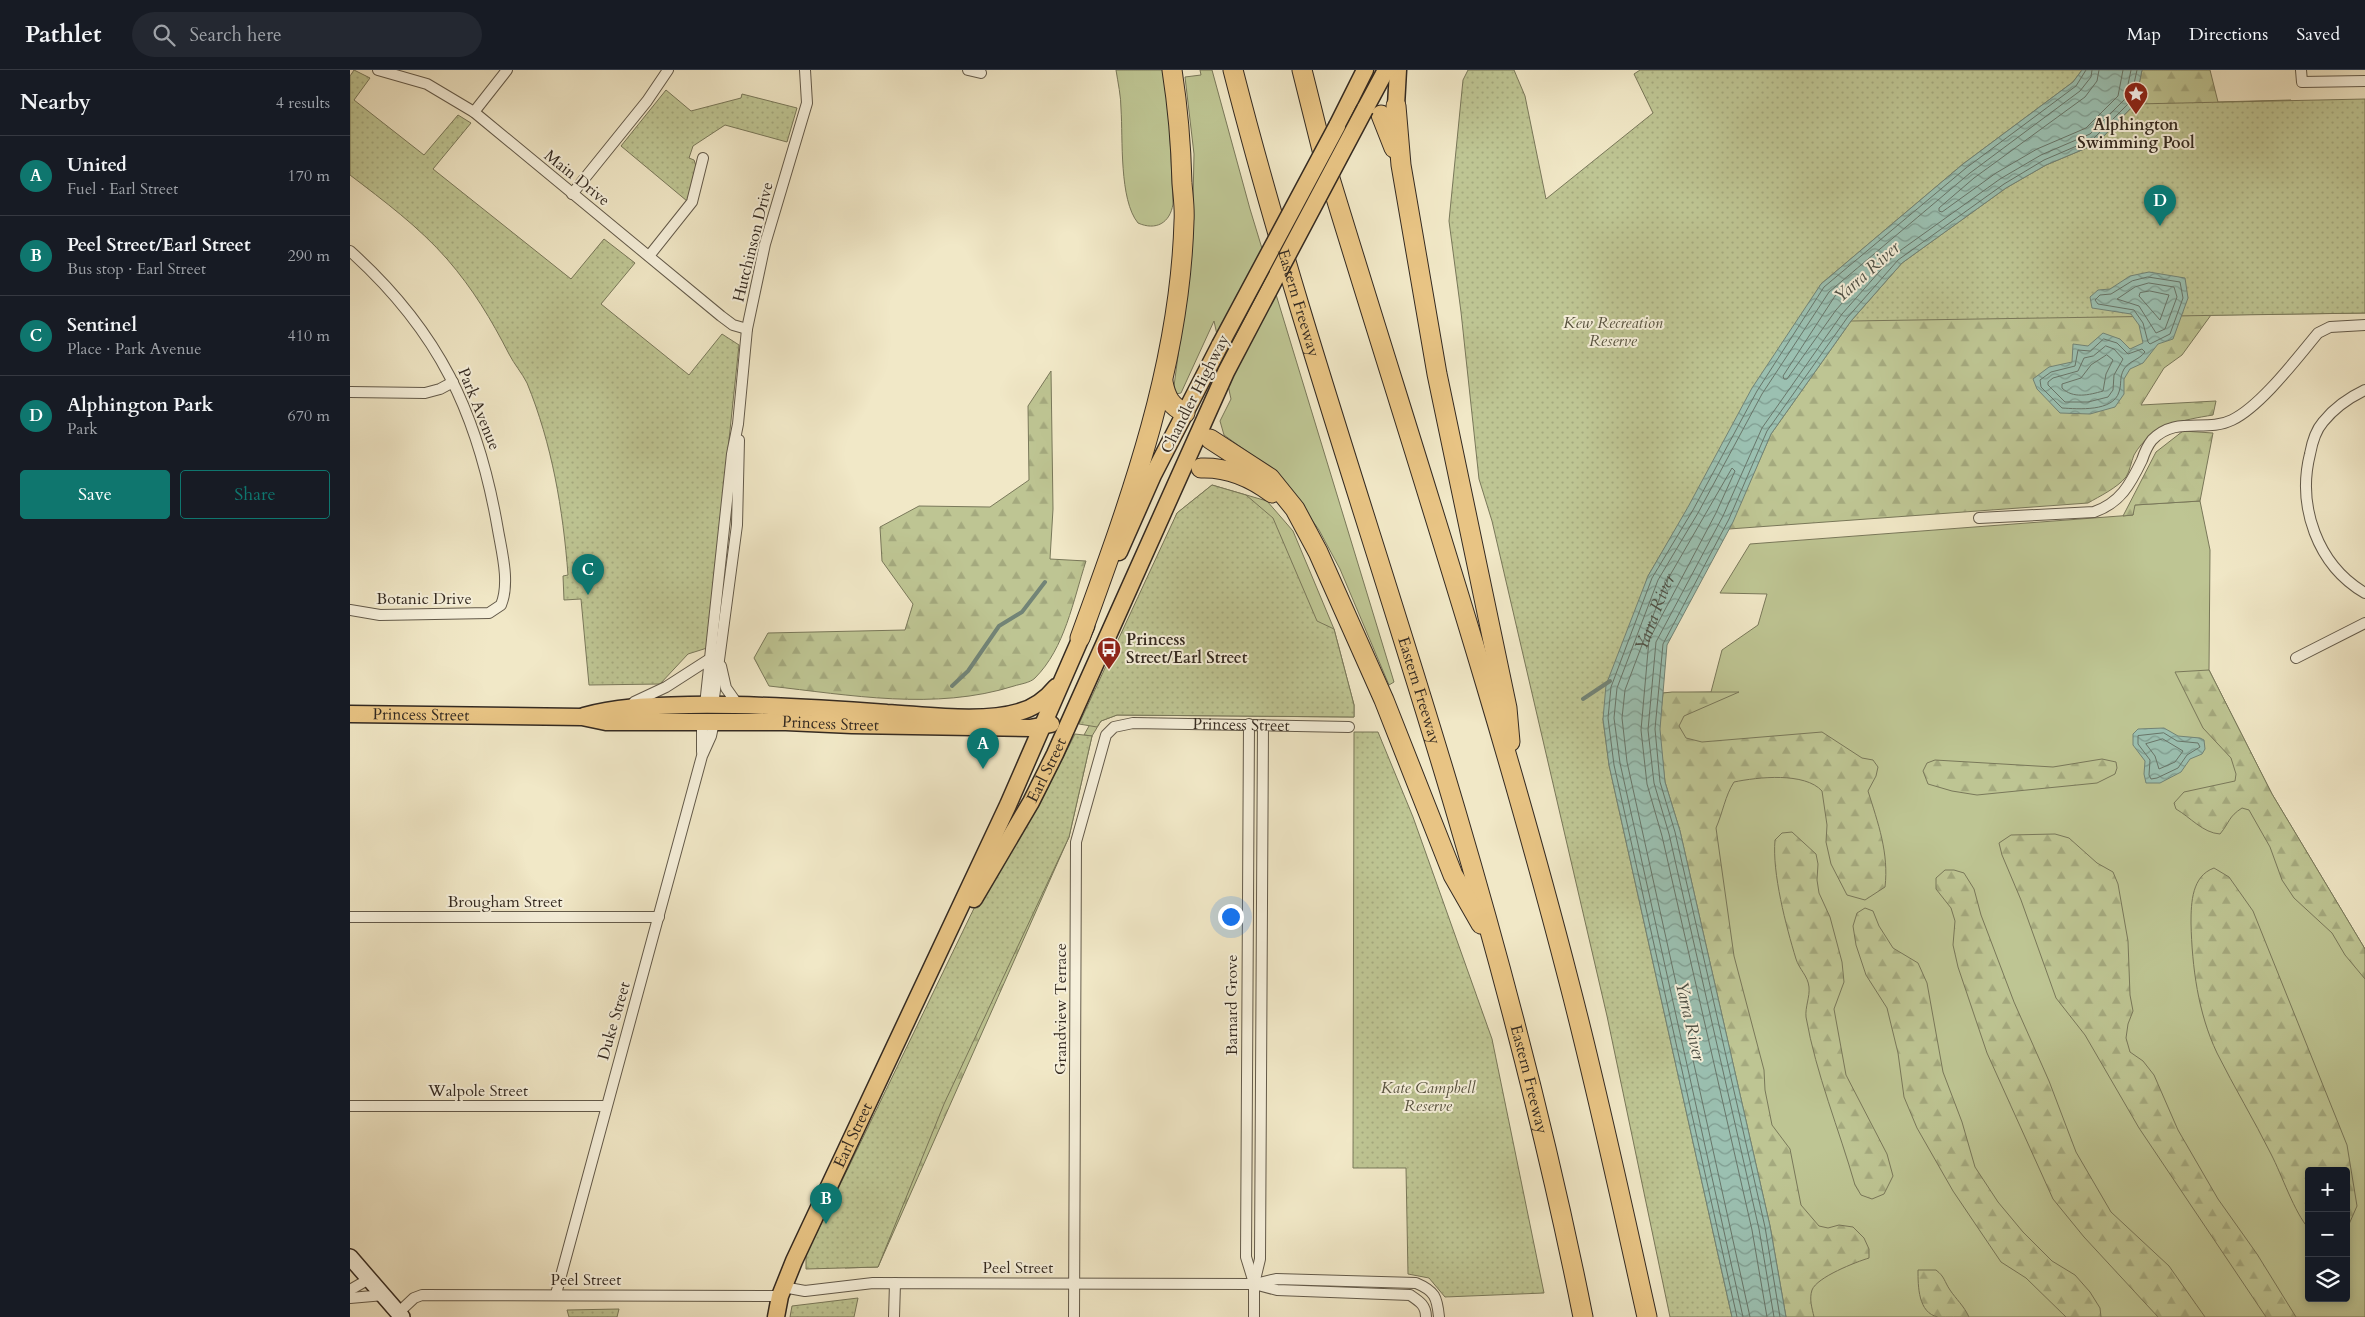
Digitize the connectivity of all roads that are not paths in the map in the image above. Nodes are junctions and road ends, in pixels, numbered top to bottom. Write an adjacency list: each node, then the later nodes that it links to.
1 (378, 70): 16 (street, Main Drive)
2 (507, 70): 16 (street)
3 (668, 70): 19 (street)
4 (805, 70): 23 (street, Hutchinson Drive)
5 (968, 70): 12 (street)
6 (1172, 70): 25 (highway)
7 (1233, 70): 59 (highway, Eastern Freeway)
8 (1302, 70): 56 (highway)
9 (1386, 70): 15 (main road, Chandler Highway)
10 (1398, 70): 15 (main road)
11 (2301, 70): 14 (street)
12 (980, 73)
13 (1362, 75): 17 (main road, Chandler Highway)
14 (2365, 81)
15 (1375, 107): 17 (main road); 30 (main road, Chandler Highway, bridge); 56 (highway)
16 (474, 112): 19 (street, Main Drive)
17 (1337, 126): 28 (main road, Chandler Highway, bridge)
18 (703, 158): 21 (street)
19 (572, 194): 21 (street, Main Drive)
20 (350, 251): 24 (street, Park Avenue)
21 (649, 256): 23 (street, Main Drive)
22 (2365, 325): 33 (street)
23 (747, 329): 29 (street, Hutchinson Drive)
24 (453, 382): 27 (street); 36 (street, Park Avenue)
25 (1163, 382): 28 (highway); 39 (highway)
26 (2365, 390): 35 (street)
27 (350, 392)
28 (1185, 413): 30 (main road); 39 (main road, Chandler Highway)
29 (738, 424): 40 (street, Hutchinson Drive); 42 (street, Hutchinson Drive)
30 (1205, 434): 32 (main road, Chandler Highway); 34 (highway)
31 (1201, 468): 32 (main road); 34 (highway)
32 (1181, 473): 47 (main road, Chandler Highway)
33 (1979, 518)
34 (1307, 531): 59 (highway)
35 (2365, 593)
36 (497, 609): 37 (street, Botanic Drive)
37 (350, 610)
38 (2365, 623): 41 (street)
39 (1080, 638): 43 (main road, Chandler Highway)
40 (720, 652): 44 (street, Hutchinson Drive); 45 (street, Hutchinson Drive)
41 (2296, 658)
42 (708, 660): 44 (street, Hutchinson Drive); 46 (street)
43 (1062, 679): 45 (main road, Princess Street); 54 (main road, Chandler Highway)
44 (709, 705): 45 (main road, Princess Street); 46 (main road, Princess Street); 50 (main road)
45 (738, 705)
46 (612, 708): 49 (main road, Princess Street)
47 (1074, 710): 54 (main road, Princess Street); 60 (main road, Earl Street)
48 (350, 714): 49 (main road, Princess Street)
49 (582, 717): 50 (main road, Princess Street)
50 (708, 722): 54 (main road, Princess Street); 58 (street, Duke Street)
51 (1133, 723): 52 (street, Princess Street); 65 (street, Grandview Terrace)
52 (1249, 724): 53 (street, Princess Street); 67 (street, Barnard Grove)
53 (1263, 725): 55 (street, Princess Street); 67 (street, Barnard Grove)
54 (1042, 727): 60 (main road, Earl Street)
55 (1349, 727)
56 (1513, 782): 81 (highway)
57 (350, 917): 58 (street, Brougham Street)
58 (659, 918): 62 (street, Duke Street)
59 (1496, 951): 80 (highway, Eastern Freeway)
60 (925, 985): 69 (main road, Earl Street)
61 (350, 1106): 62 (street, Walpole Street)
62 (606, 1106): 70 (street, Duke Street)
63 (350, 1257): 64 (main road)
64 (369, 1278): 68 (street); 71 (main road)
65 (1074, 1283): 66 (street, Peel Street); 67 (street, Peel Street); 76 (street, Grandview Terrace)
66 (895, 1284): 69 (street, Peel Street); 75 (street)
67 (1254, 1284): 77 (street, Barnard Grove); 78 (street, Peel Street); 79 (street, Peel Street)
68 (350, 1290)
69 (782, 1291): 70 (street, Peel Street); 74 (main road, Earl Street)
70 (556, 1294): 73 (street, Peel Street)
71 (384, 1295): 72 (street); 73 (main road)
72 (350, 1298)
73 (400, 1315)
74 (776, 1317)
75 (894, 1317)
76 (1074, 1317)
77 (1254, 1317)
78 (1426, 1317)
79 (1439, 1317)
80 (1583, 1317)
81 (1647, 1317)

